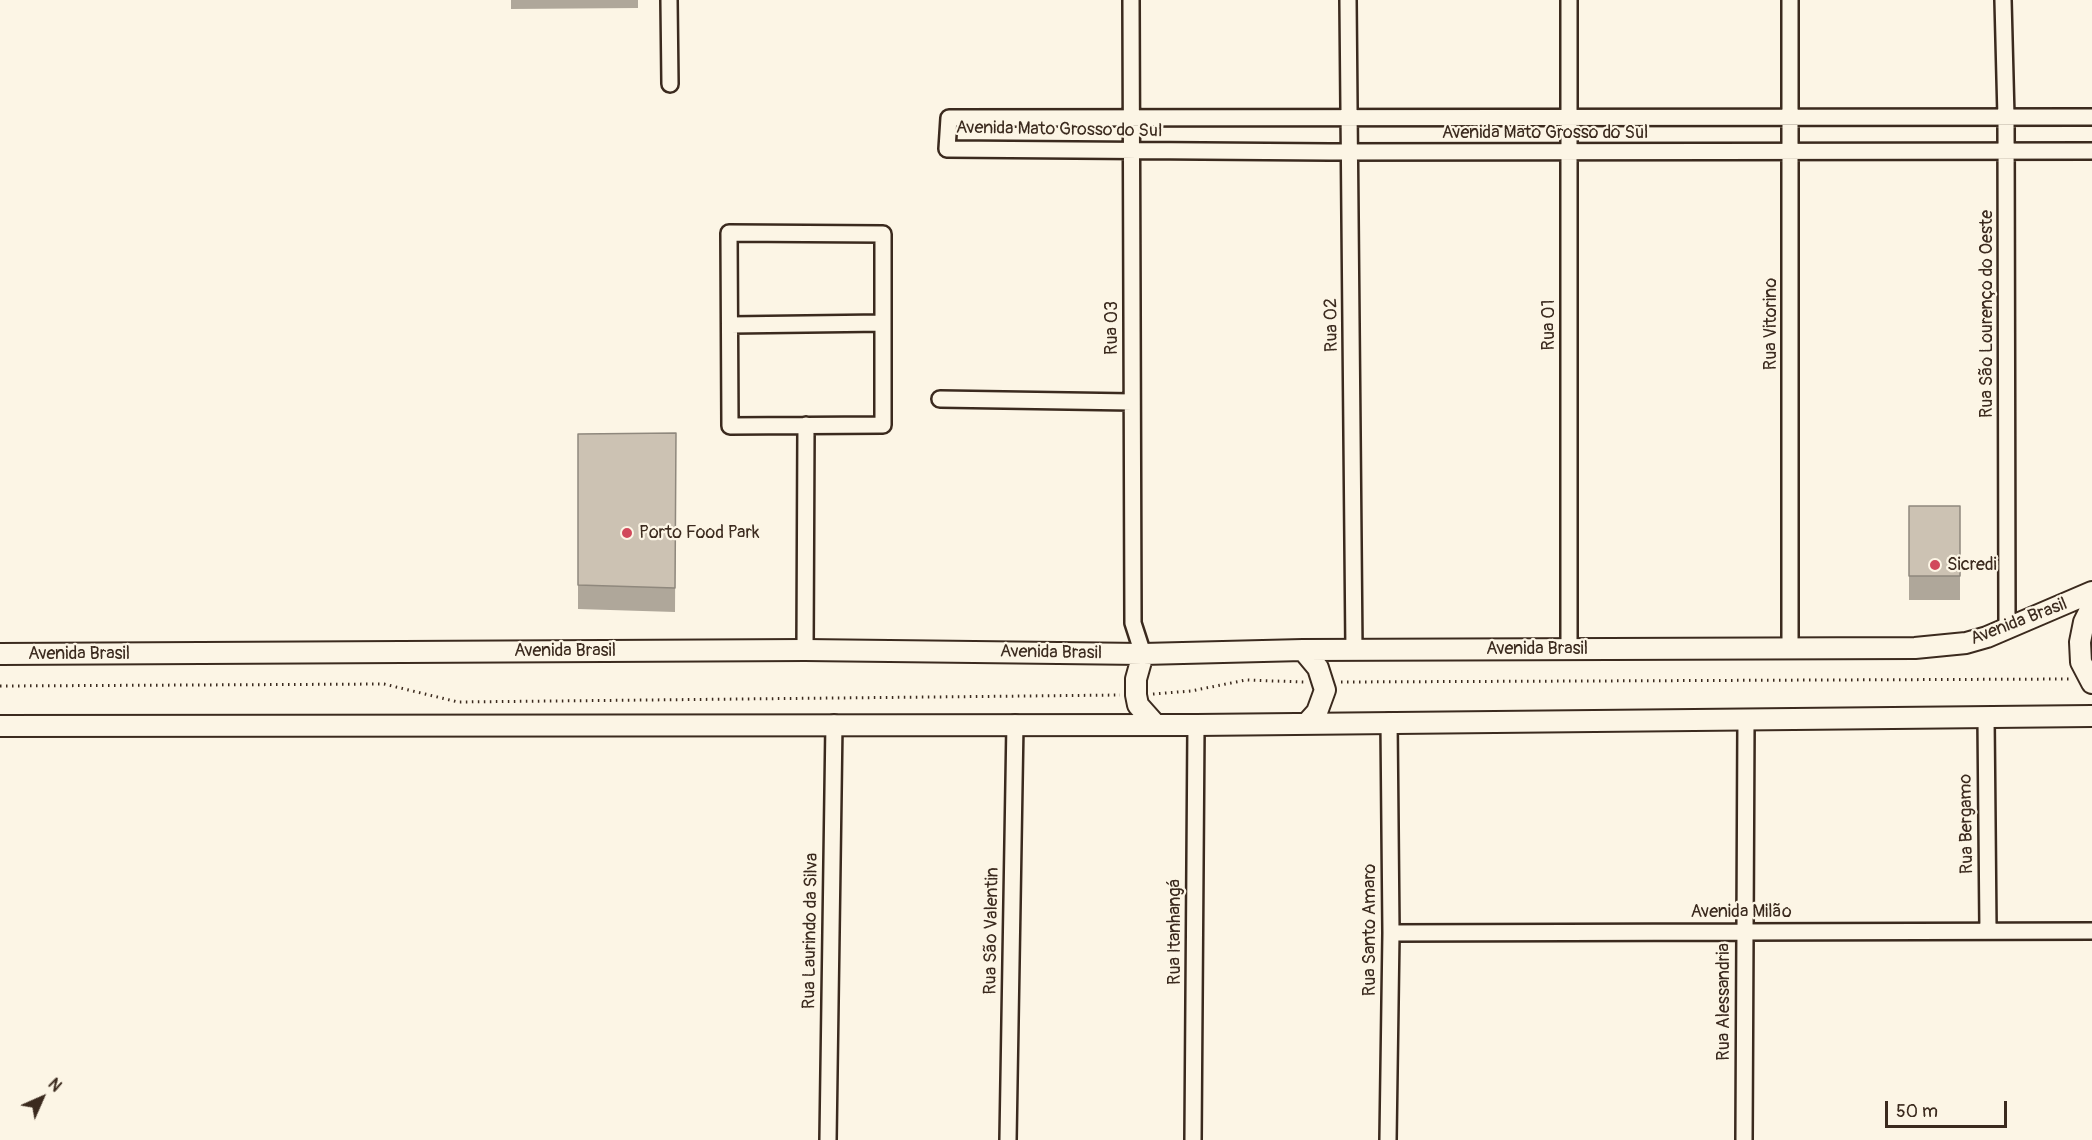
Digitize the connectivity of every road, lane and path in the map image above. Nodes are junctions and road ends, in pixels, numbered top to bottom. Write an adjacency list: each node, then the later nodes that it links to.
1 (669, 0): 7 (street)
2 (1131, 0): 13 (street, Rua 03)
3 (1348, 0): 9 (street, Rua 02)
4 (1569, 0): 10 (street, Rua 01)
5 (1790, 0): 8 (street, Rua Vitorino)
6 (2003, 0): 11 (street, Rua São Lourenço do Oeste)
7 (670, 84)
8 (1791, 116): 10 (street, Avenida Mato Grosso do Sul); 11 (street, Avenida Mato Grosso do Sul); 18 (street, Rua Vitorino)
9 (1349, 117): 10 (street, Avenida Mato Grosso do Sul); 13 (street, Avenida Mato Grosso do Sul); 16 (street, Rua 02)
10 (1569, 117): 17 (street, Rua 01)
11 (2006, 117): 12 (street, Avenida Mato Grosso do Sul); 19 (street, Rua São Lourenço do Oeste)
12 (2092, 117)
13 (1131, 118): 14 (street, Rua 03); 14 (street, Avenida Mato Grosso do Sul)
14 (1131, 150): 16 (street, Avenida Mato Grosso do Sul); 23 (street, Rua 03)
15 (2092, 151): 19 (street, Avenida Mato Grosso do Sul)
16 (1349, 152): 17 (street, Avenida Mato Grosso do Sul); 32 (street, Rua 02)
17 (1569, 152): 18 (street, Avenida Mato Grosso do Sul); 29 (street, Rua 01)
18 (1791, 153): 19 (street, Avenida Mato Grosso do Sul); 28 (street, Rua Vitorino)
19 (2006, 153): 27 (street, Rua São Lourenço do Oeste)
20 (883, 323): 21 (street); 21 (street); 24 (street)
21 (730, 325): 24 (street)
22 (940, 399): 23 (street)
23 (1132, 402): 34 (street, Rua 03)
24 (806, 425): 30 (street)
25 (2092, 592): 27 (main road, Avenida Brasil)
26 (2092, 606): 35 (main road)
27 (2007, 629): 28 (main road, Avenida Brasil)
28 (1790, 648): 29 (main road, Avenida Brasil)
29 (1569, 649): 32 (main road, Avenida Brasil)
30 (805, 650): 33 (main road, Avenida Brasil); 34 (main road, Avenida Brasil)
31 (1303, 650): 32 (main road, Avenida Brasil); 34 (main road, Avenida Brasil); 36 (main road)
32 (1354, 650)
33 (0, 654)
34 (1143, 654): 38 (main road)
35 (2091, 681): 36 (path)
36 (1324, 682): 38 (path); 43 (main road)
37 (0, 686): 38 (path)
38 (1136, 695): 46 (main road)
39 (2092, 716): 40 (main road)
40 (1986, 718): 41 (main road); 49 (street, Rua Bergamo)
41 (1746, 719): 42 (main road); 50 (street, Rua Alessandria)
42 (1389, 721): 43 (main road); 52 (street, Rua Santo Amaro)
43 (1308, 722): 47 (main road)
44 (834, 723): 45 (main road); 48 (main road); 53 (street, Rua Laurindo da Silva)
45 (1015, 723): 46 (main road); 54 (street, Rua São Valentin)
46 (1155, 723): 47 (main road)
47 (1196, 724): 55 (street, Rua Itanhangá)
48 (0, 726)
49 (1988, 930): 50 (street, Avenida Milão); 51 (street, Avenida Milão)
50 (1744, 931): 52 (street, Avenida Milão); 57 (street, Rua Alessandria)
51 (2092, 931)
52 (1391, 933): 56 (street, Rua Santo Amaro)
53 (828, 1140)
54 (1008, 1140)
55 (1193, 1140)
56 (1388, 1140)
57 (1744, 1140)

